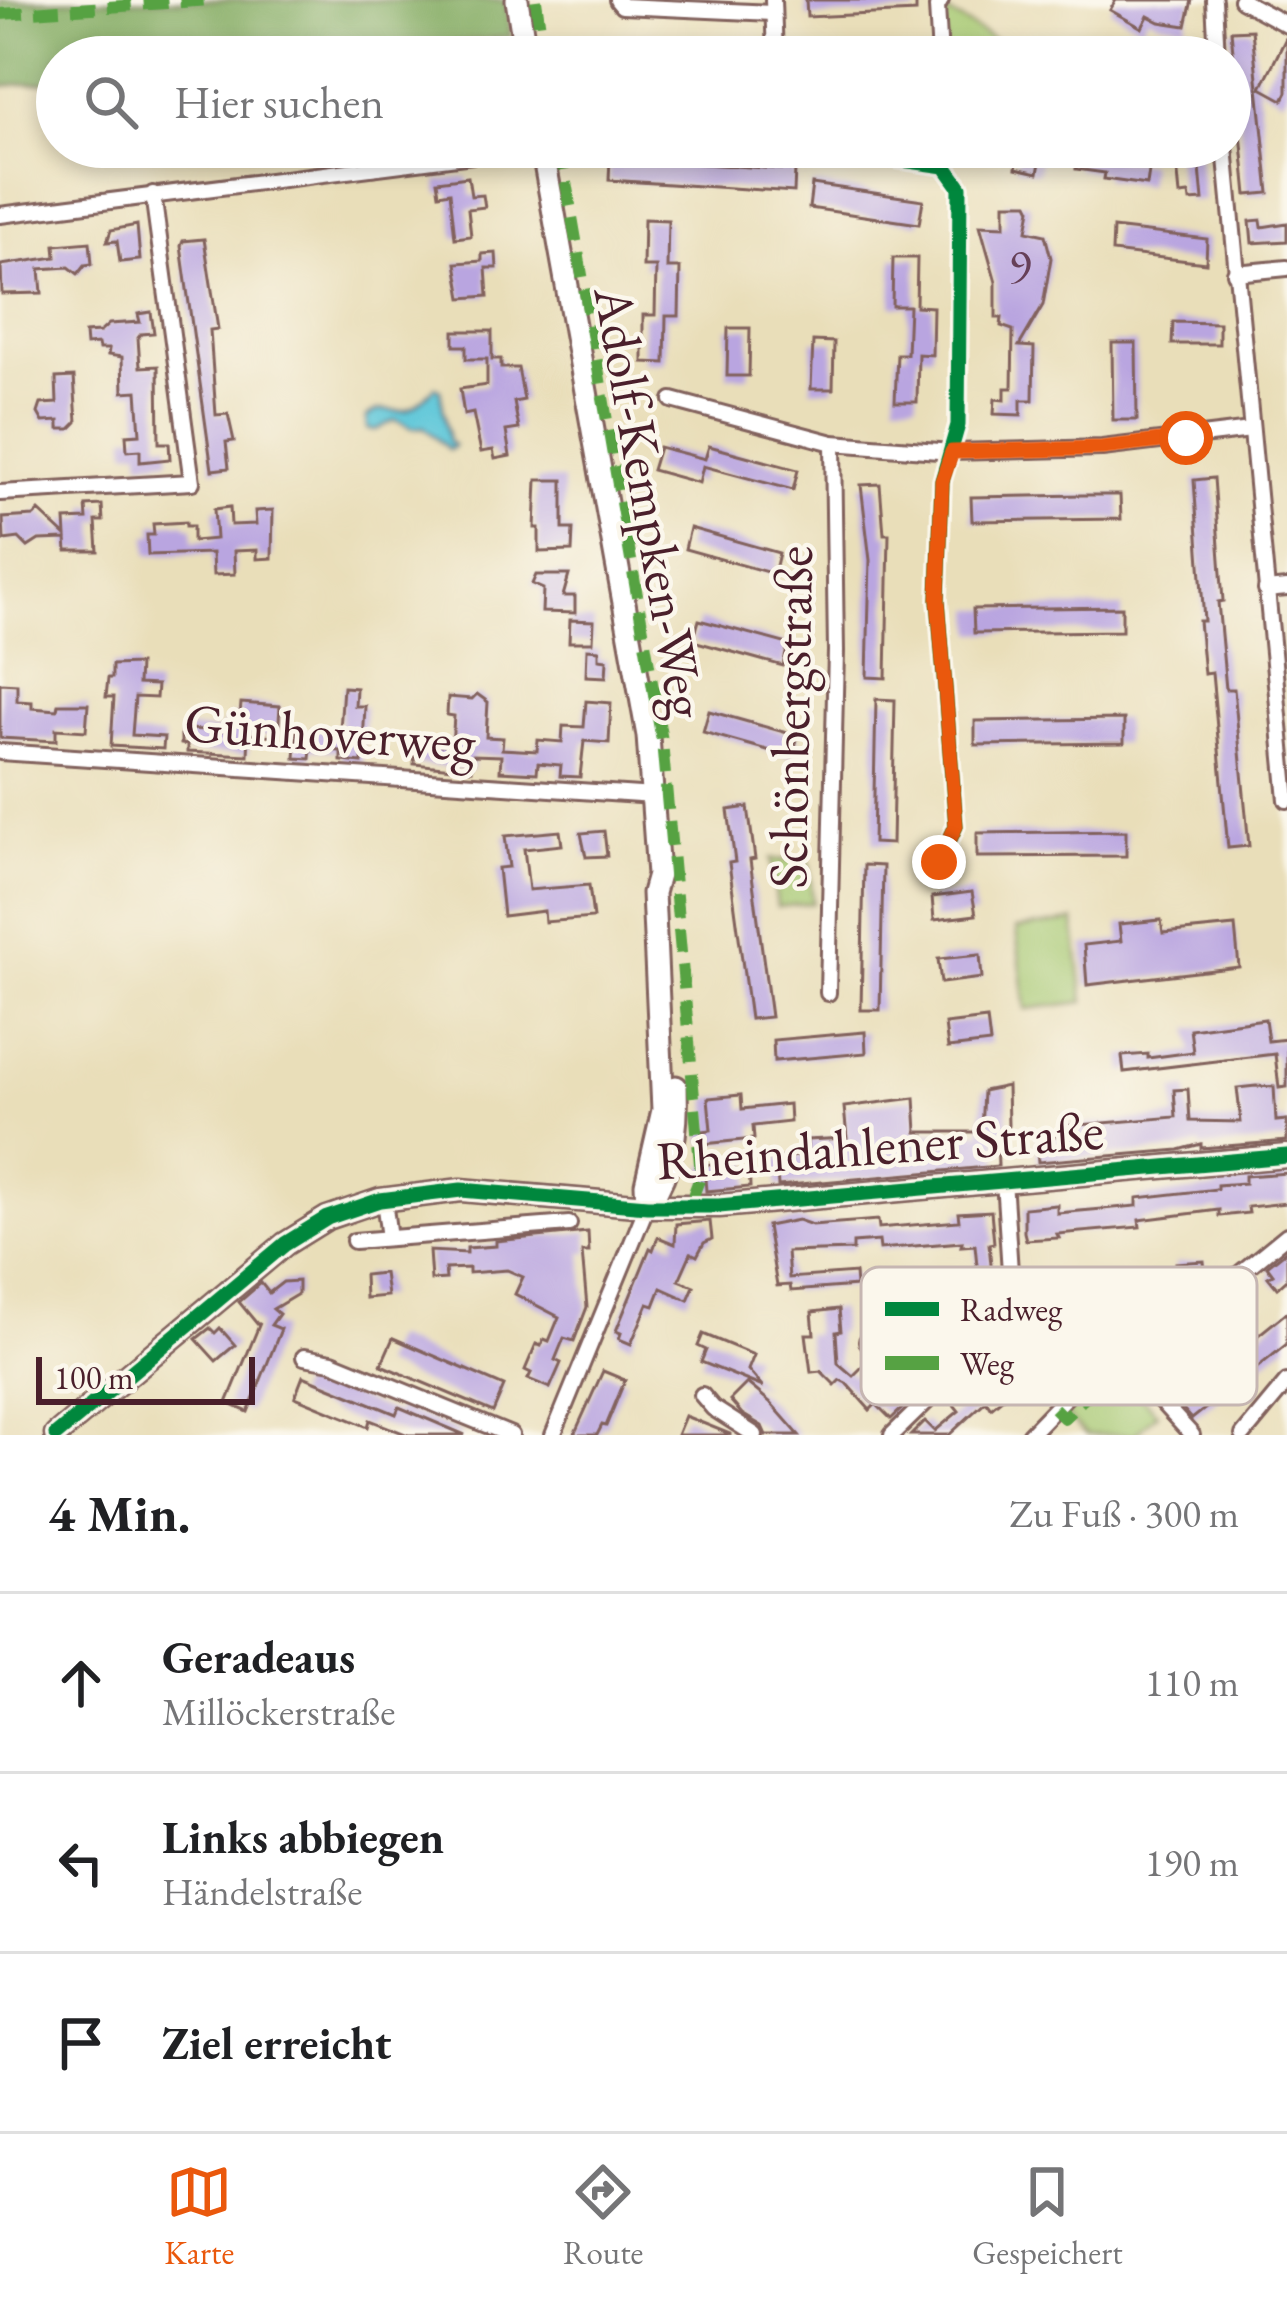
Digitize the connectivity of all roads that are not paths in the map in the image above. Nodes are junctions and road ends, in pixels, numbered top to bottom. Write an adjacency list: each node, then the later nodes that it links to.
1 (517, 0): 8 (main road)
2 (616, 0): 6 (street)
3 (941, 0): 9 (street)
4 (1214, 0): 10 (street)
5 (1241, 0): 7 (street)
6 (773, 7)
7 (1287, 25)
8 (523, 36)
9 (939, 36)
10 (1216, 36)
11 (367, 168): 15 (street)
12 (544, 168): 27 (main road, Adolf-Kempken-Weg)
13 (946, 168): 22 (street)
14 (1227, 168): 18 (street)
15 (153, 194): 16 (street); 23 (street)
16 (0, 215)
17 (1287, 268): 18 (street)
18 (1235, 273): 20 (street)
19 (672, 400): 21 (street)
20 (1251, 430): 22 (street); 25 (street)
21 (832, 443): 22 (street); 30 (street, Schönbergstraße)
22 (952, 452): 29 (street)
23 (0, 493)
24 (1287, 587): 25 (street)
25 (1266, 590): 28 (street)
26 (0, 752): 27 (street, Günhoverweg)
27 (654, 796): 34 (main road, Adolf-Kempken-Weg)
28 (1287, 800)
29 (939, 862)
30 (828, 993)
31 (1287, 1156): 32 (main road, Rheindahlener Straße)
32 (1004, 1180): 34 (main road, Rheindahlener Straße); 39 (street)
33 (384, 1200): 34 (main road, Rheindahlener Straße); 37 (street); 48 (main road, Rheindahlener Straße)
34 (647, 1206): 50 (street)
35 (569, 1224): 37 (street)
36 (1287, 1235): 40 (street)
37 (389, 1238): 38 (street)
38 (355, 1241)
39 (1010, 1267)
40 (1248, 1267)
41 (304, 1357): 49 (street)
42 (1287, 1382): 47 (street)
43 (702, 1395): 51 (street)
44 (923, 1405): 52 (street)
45 (1058, 1405): 53 (street)
46 (1165, 1405): 54 (street)
47 (1252, 1431)
48 (56, 1435)
49 (511, 1435)
50 (553, 1435)
51 (755, 1435)
52 (892, 1435)
53 (1029, 1435)
54 (1192, 1435)

